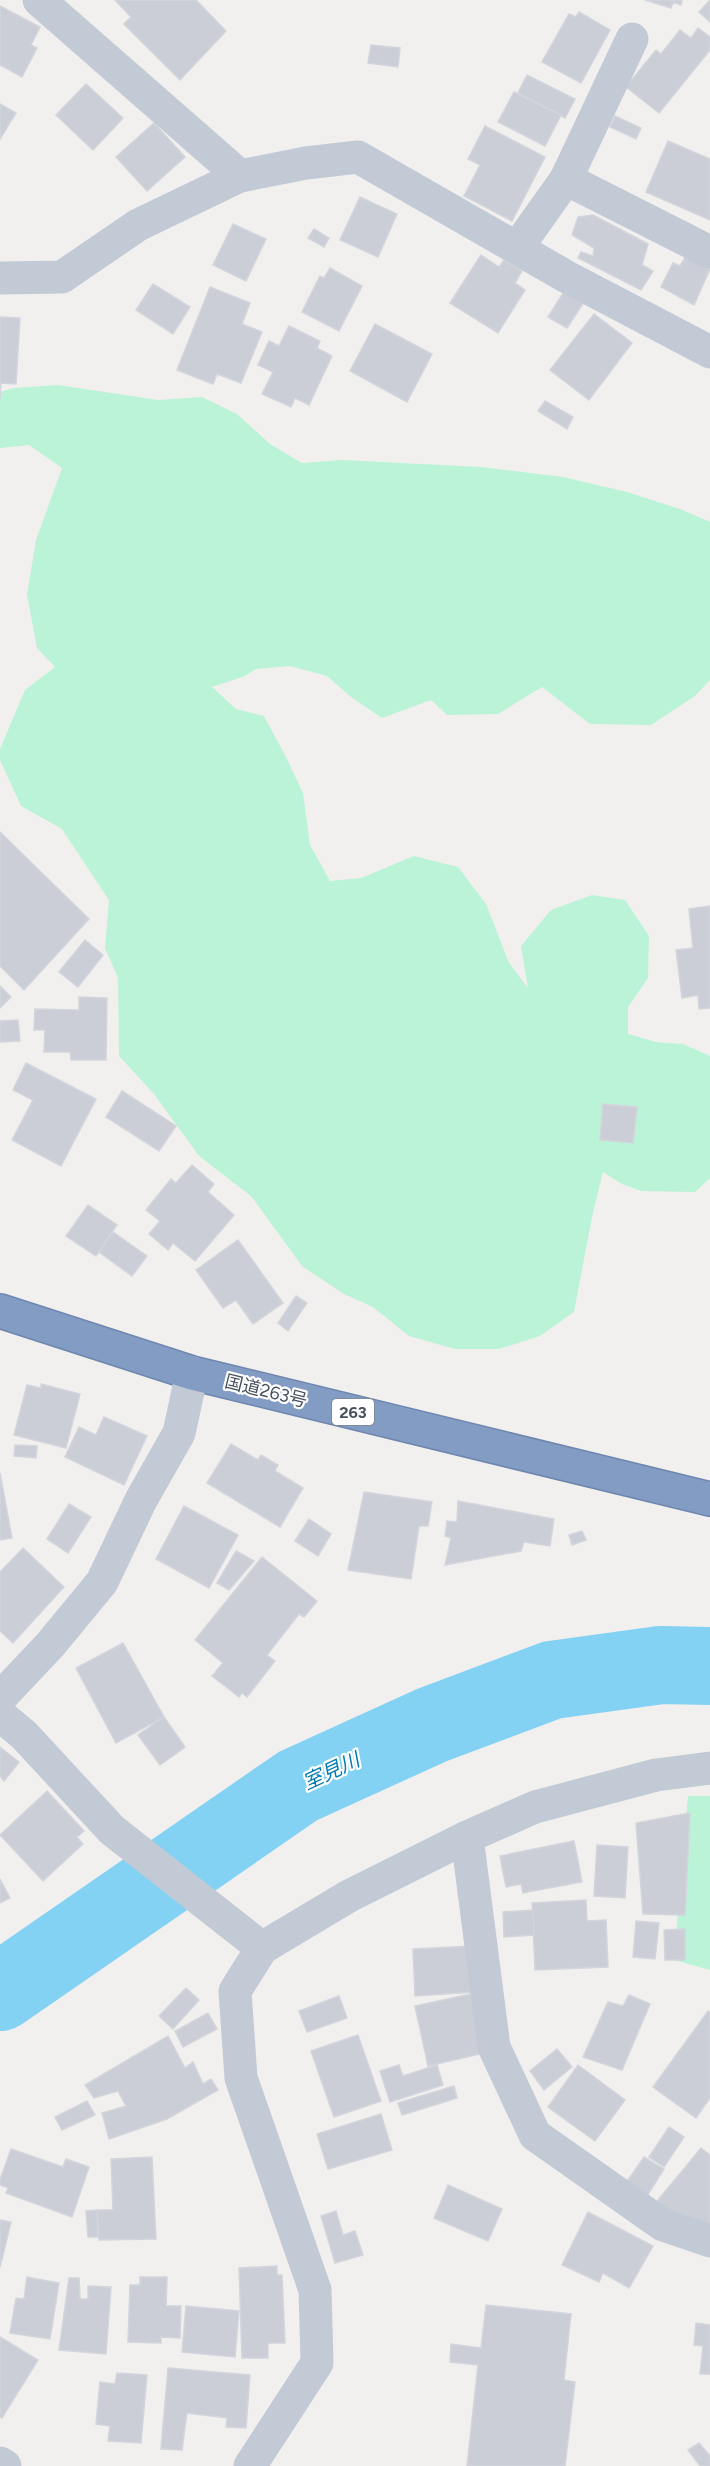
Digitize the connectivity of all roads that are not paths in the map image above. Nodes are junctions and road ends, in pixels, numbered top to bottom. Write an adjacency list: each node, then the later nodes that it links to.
1 (39, 0): 3 (street)
2 (632, 39): 4 (street)
3 (240, 176): 5 (street); 7 (street)
4 (566, 179): 5 (street); 6 (street)
5 (517, 248): 8 (street)
6 (710, 252)
7 (0, 278)
8 (710, 352)
9 (0, 1311): 10 (highway, 国道263号 / 263)
10 (192, 1373): 11 (highway, 国道263号 / 263); 12 (street)
11 (710, 1499)
12 (0, 1698)
13 (0, 1715): 16 (street)
14 (710, 1768): 15 (street)
15 (468, 1837): 16 (street); 17 (street)
16 (262, 1948): 20 (street)
17 (710, 2241)
18 (0, 2463): 19 (street)
19 (4, 2466)
20 (250, 2466)

